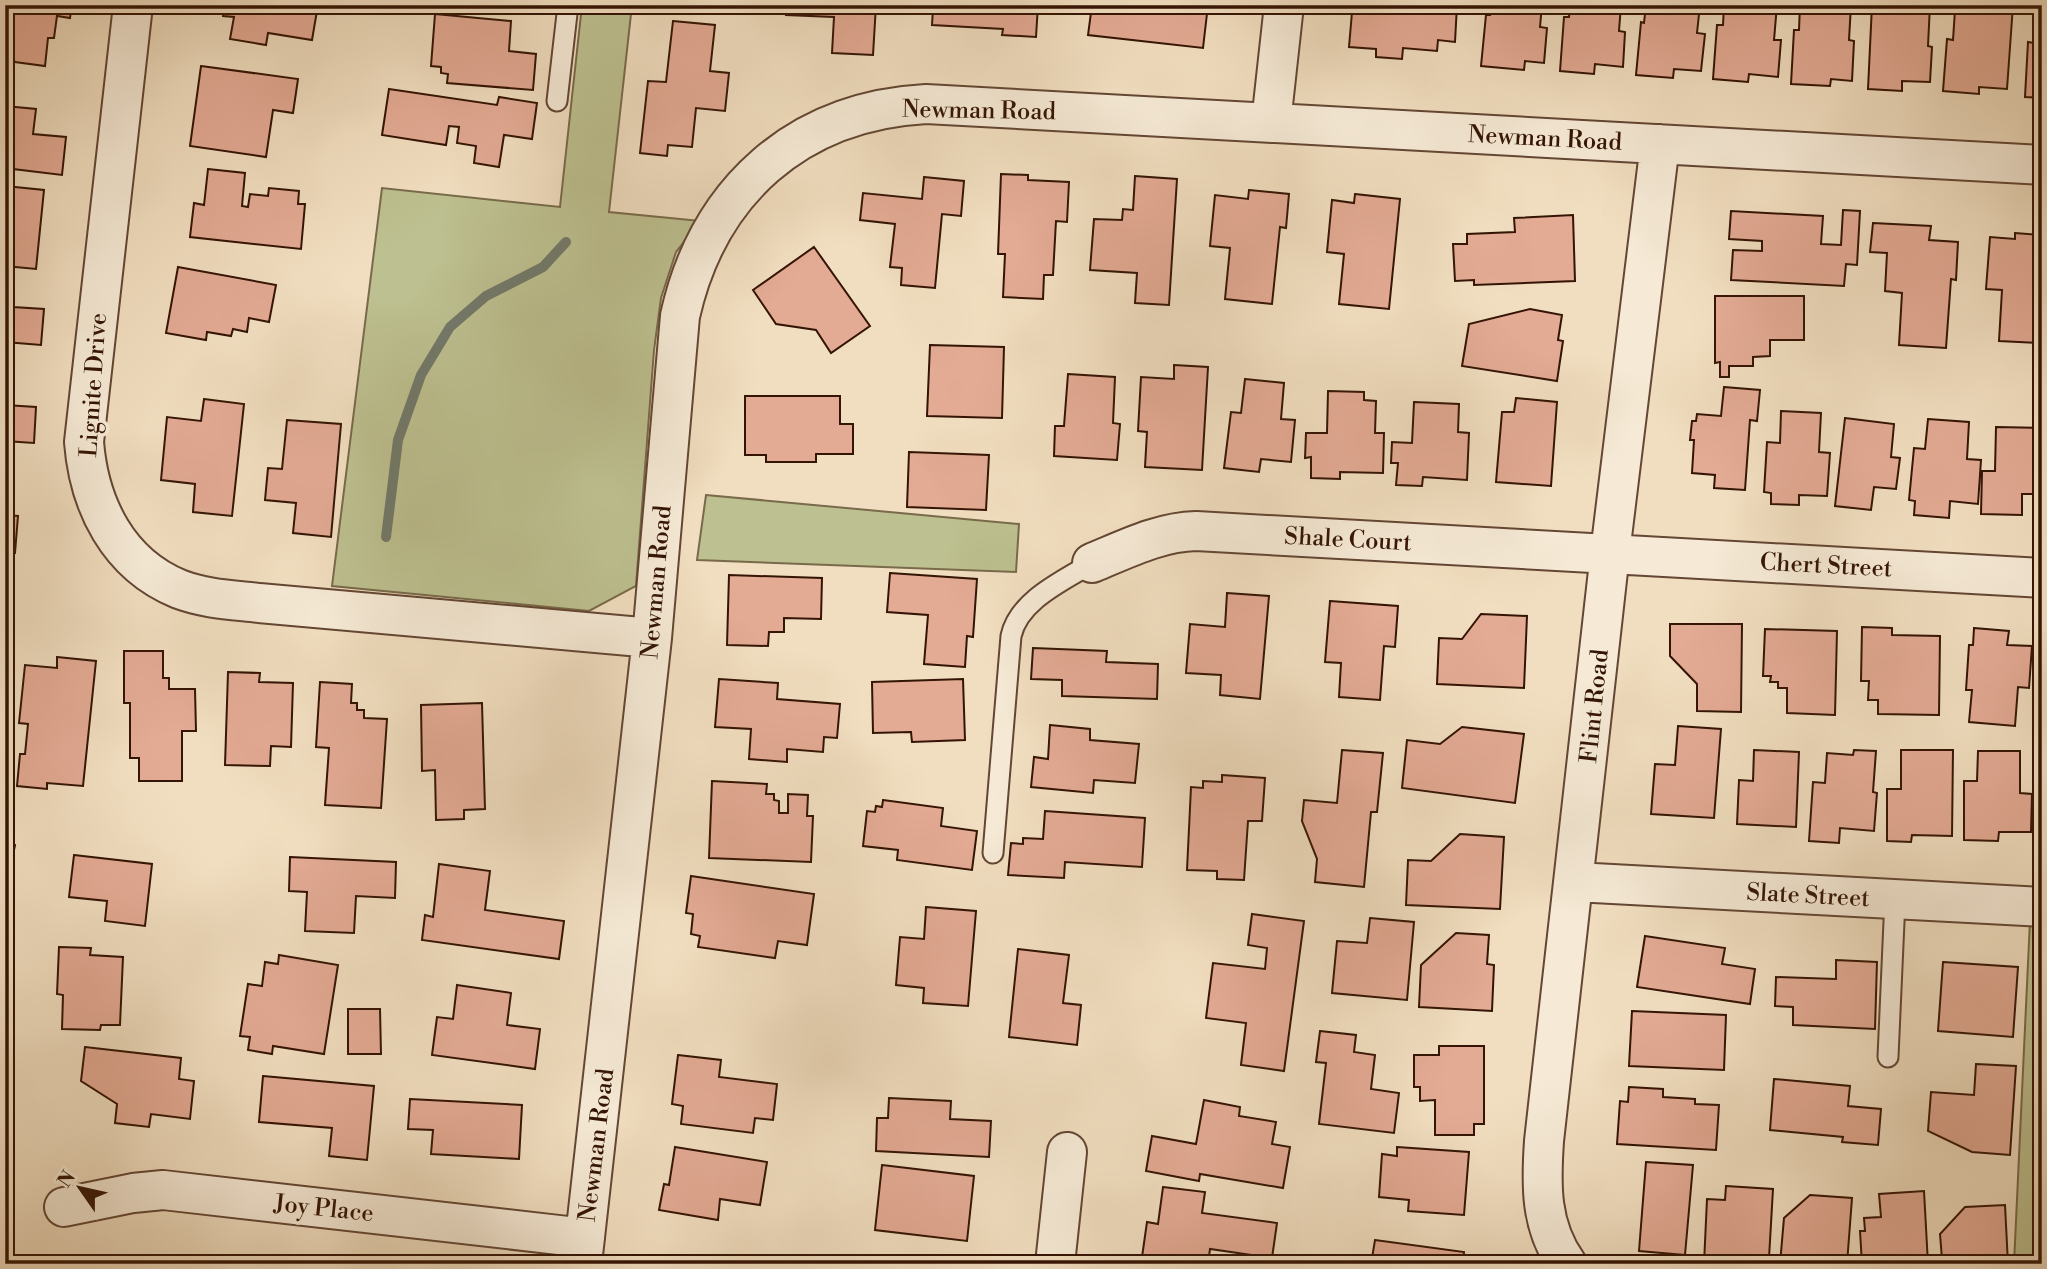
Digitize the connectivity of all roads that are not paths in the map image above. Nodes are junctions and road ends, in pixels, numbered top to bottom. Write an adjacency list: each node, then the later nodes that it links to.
1 (133, 5): 11 (street, Lignite Drive)
2 (568, 5): 4 (lane)
3 (1284, 5): 5 (street)
4 (557, 101)
5 (1271, 123): 6 (street, Newman Road); 11 (street, Newman Road)
6 (1660, 144): 7 (street, Newman Road); 8 (street, Flint Road)
7 (2042, 165)
8 (1610, 553): 9 (street, Shale Court); 10 (street, Chert Street); 13 (street, Flint Road)
9 (1092, 563): 12 (lane)
10 (2042, 578)
11 (652, 638): 19 (street, Newman Road)
12 (993, 853)
13 (1575, 882): 14 (street, Slate Street); 21 (street, Flint Road)
14 (1895, 899): 15 (street, Slate Street); 16 (lane)
15 (2042, 907)
16 (1888, 1057)
17 (1068, 1152): 20 (street)
18 (64, 1207): 19 (street, Joy Place)
19 (584, 1251)
20 (1055, 1264)
21 (1567, 1264)

